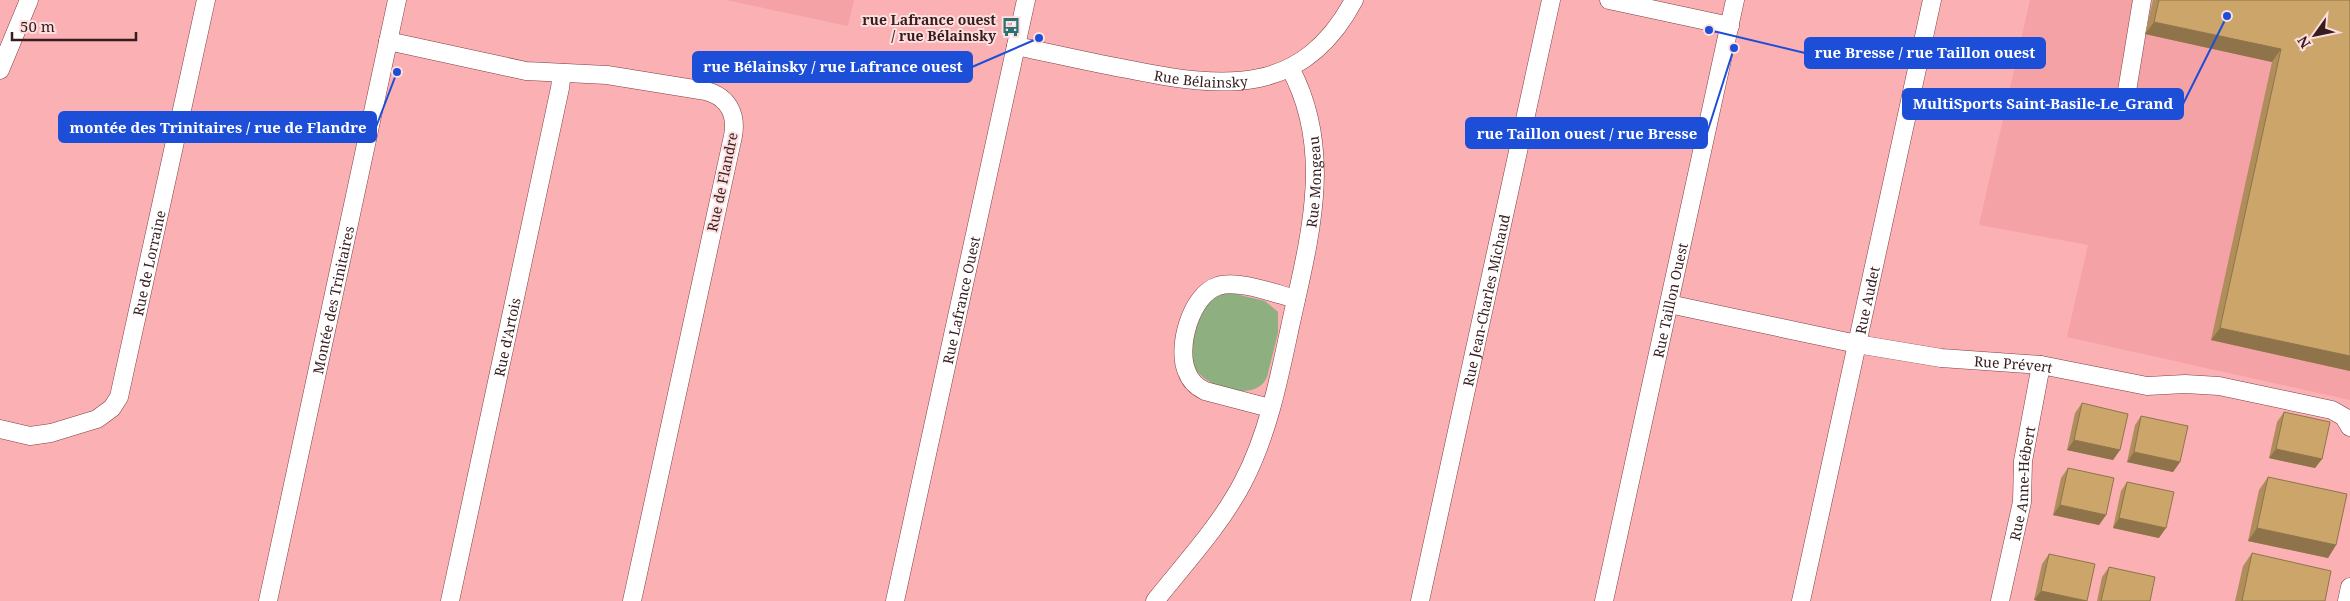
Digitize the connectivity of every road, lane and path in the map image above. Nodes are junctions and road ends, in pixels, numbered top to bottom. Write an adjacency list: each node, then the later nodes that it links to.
1 (29, 0): 15 (street)
2 (206, 0): 24 (street, Rue de Lorraine)
3 (397, 0): 12 (street, Montée des Trinitaires)
4 (1026, 0): 13 (street, Rue Lafrance Ouest)
5 (1354, 0): 14 (street, Rue Bélainsky)
6 (1551, 0): 31 (street, Rue Jean-Charles Michaud)
7 (1610, 0): 11 (street)
8 (1735, 0): 11 (street, Rue Taillon Ouest)
9 (1932, 0): 20 (street, Rue Audet)
10 (2142, 0): 17 (street)
11 (1730, 26): 19 (street, Rue Taillon Ouest)
12 (388, 41): 16 (street, Rue de Flandre); 26 (street, Montée des Trinitaires)
13 (1016, 46): 14 (street, Rue Bélainsky); 29 (street, Rue Lafrance Ouest)
14 (1290, 68): 18 (street, Rue Mongeau)
15 (0, 70)
16 (562, 74): 27 (street, Rue d'Artois); 28 (street, Rue de Flandre)
17 (2126, 97)
18 (1296, 299): 22 (street, Rue Mongeau); 22 (street)
19 (1670, 304): 20 (street, Rue Prévert); 32 (street, Rue Taillon Ouest)
20 (1857, 344): 21 (street, Rue Prévert); 33 (street, Rue Audet)
21 (2041, 365): 23 (street, Rue Prévert); 34 (street, Rue Anne-Hébert)
22 (1270, 408): 30 (street, Rue Mongeau)
23 (2350, 427)
24 (0, 429)
25 (2350, 587): 35 (street)
26 (268, 601)
27 (450, 601)
28 (632, 601)
29 (895, 601)
30 (1155, 601)
31 (1420, 601)
32 (1604, 601)
33 (1801, 601)
34 (2000, 601)
35 (2347, 601)

